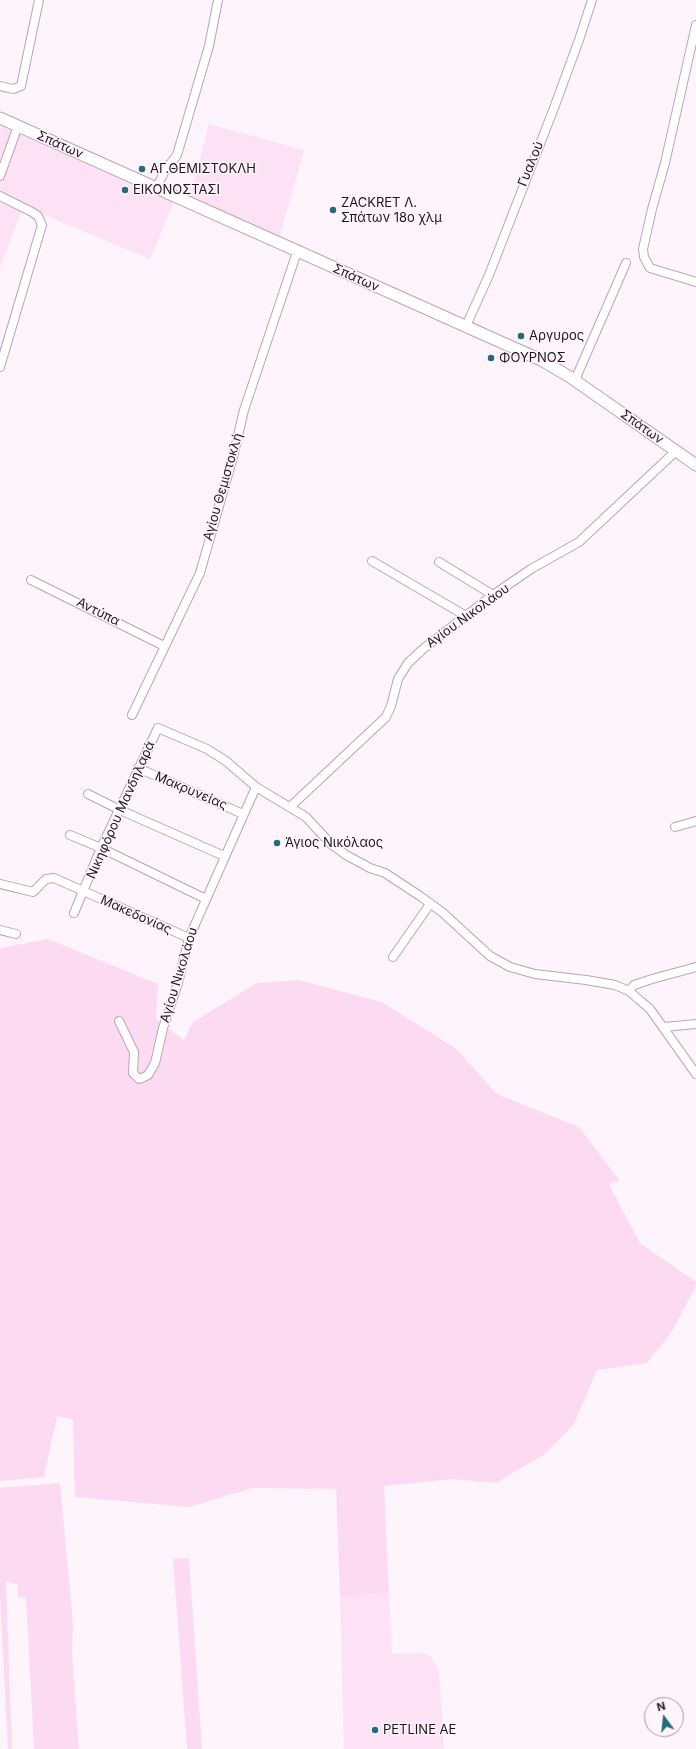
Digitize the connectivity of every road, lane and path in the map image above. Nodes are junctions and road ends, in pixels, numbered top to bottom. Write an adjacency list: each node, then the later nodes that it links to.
1 (39, 0): 5 (street)
2 (218, 0): 9 (street)
3 (592, 0): 14 (street, Γυαλού)
4 (696, 25): 13 (street)
5 (0, 86)
6 (0, 118): 7 (main road, Σπάτων)
7 (18, 126): 8 (street); 9 (main road, Σπάτων)
8 (0, 176)
9 (156, 188): 11 (main road, Σπάτων)
10 (0, 196): 15 (street)
11 (297, 252): 14 (main road, Σπάτων); 24 (street, Αγίου Θεμιστοκλή)
12 (626, 263): 16 (street)
13 (696, 282)
14 (466, 326): 16 (main road, Σπάτων)
15 (0, 367)
16 (575, 380): 17 (main road, Σπάτων)
17 (676, 451): 18 (main road, Σπάτων); 22 (street, Αγίου Νικολάου)
18 (696, 465)
19 (372, 561): 23 (street)
20 (439, 562): 22 (street)
21 (31, 580): 24 (street, Αντύπα)
22 (493, 595): 23 (street, Αγίου Νικολάου)
23 (466, 616): 29 (street, Αγίου Νικολάου)
24 (164, 646): 25 (street, Αγίου Θεμιστοκλή)
25 (132, 715)
26 (138, 768): 27 (street, Νικηφόρου Μανδηλαρά); 30 (street, Νικηφόρου Μανδηλαρά); 31 (street, Μακρυνείας)
27 (256, 787): 29 (street); 31 (street, Αγίου Νικολάου)
28 (88, 794): 30 (street)
29 (290, 806): 40 (street)
30 (120, 810): 35 (street, Νικηφόρου Μανδηλαρά); 36 (street)
31 (243, 814): 36 (street, Αγίου Νικολάου)
32 (696, 821): 33 (street)
33 (675, 827)
34 (70, 835): 35 (street)
35 (101, 848): 38 (street, Νικηφόρου Μανδηλαρά); 39 (street)
36 (224, 856): 39 (street, Αγίου Νικολάου)
37 (0, 884): 38 (street, Μακεδονίας)
38 (84, 892): 41 (street, Νικηφόρου Μανδηλαρά); 44 (street, Μακεδονίας)
39 (206, 899): 44 (street, Αγίου Νικολάου)
40 (430, 904): 45 (street); 47 (street)
41 (74, 913)
42 (0, 930): 43 (street)
43 (16, 934)
44 (188, 938): 48 (street, Αγίου Νικολάου)
45 (393, 957)
46 (696, 967): 47 (street)
47 (629, 991): 50 (street)
48 (119, 1021)
49 (696, 1024): 50 (street)
50 (664, 1027): 51 (street)
51 (696, 1074)

